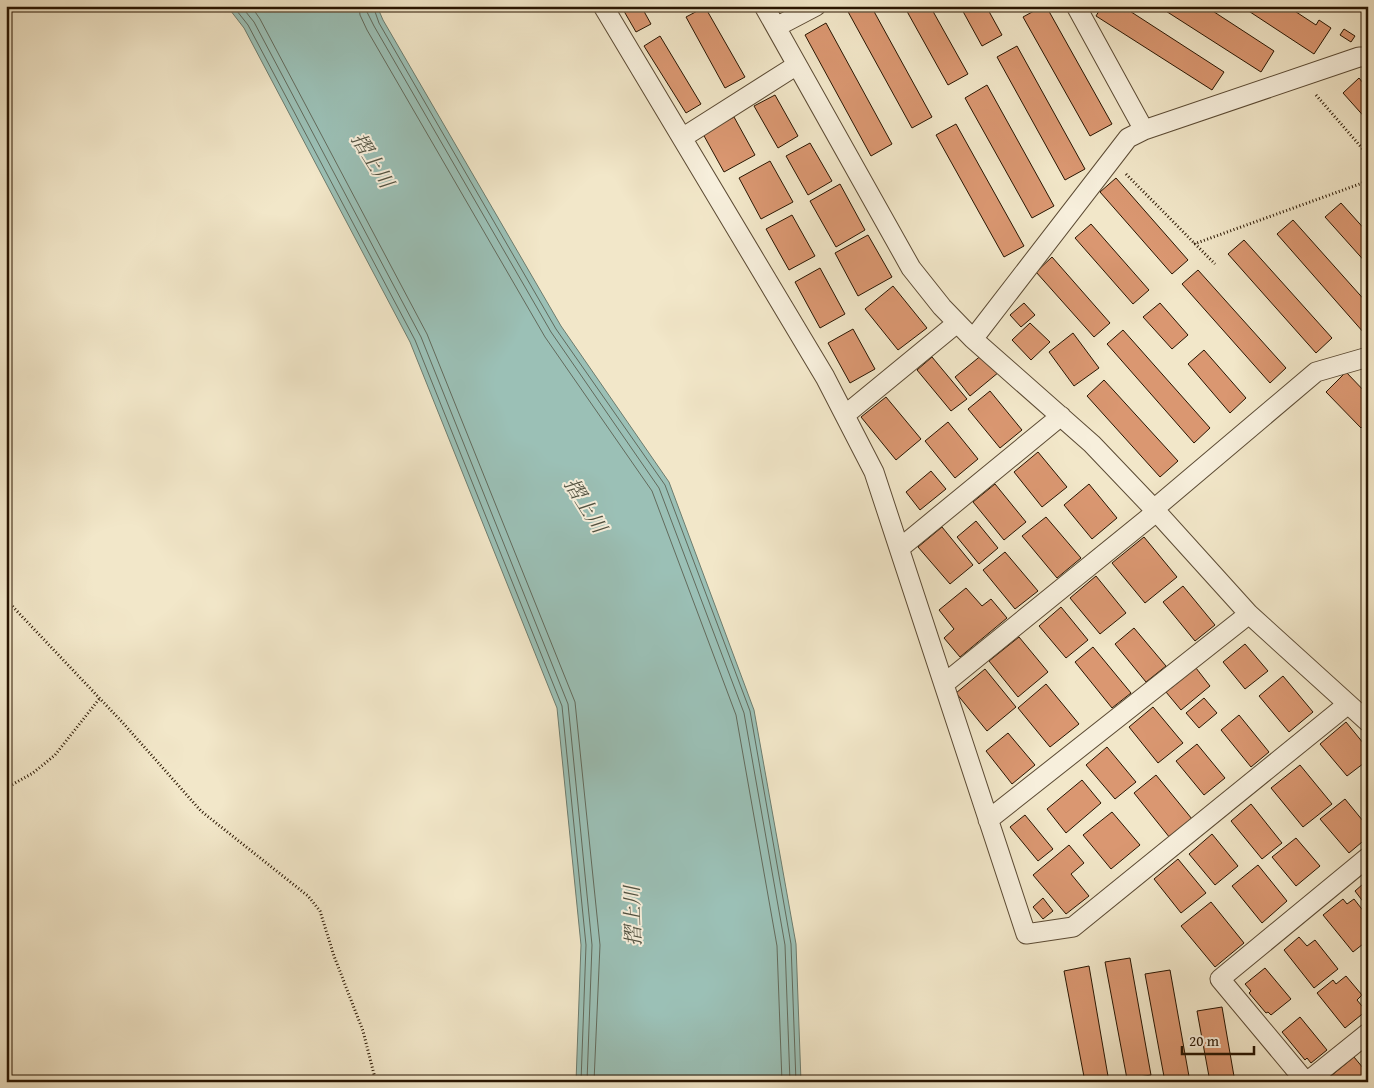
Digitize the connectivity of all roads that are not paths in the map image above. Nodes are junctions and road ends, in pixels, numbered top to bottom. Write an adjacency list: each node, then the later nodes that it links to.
1 (603, 6): 9 (street)
2 (764, 6): 5 (street)
3 (816, 6): 5 (street)
4 (1076, 6): 8 (street)
5 (776, 27): 7 (street)
6 (1368, 57): 8 (street)
7 (797, 65): 9 (street); 10 (street)
8 (1144, 130): 11 (street)
9 (682, 138): 13 (street)
10 (957, 323): 11 (street); 13 (street)
11 (973, 339): 14 (street)
12 (1368, 357): 15 (street)
13 (845, 415): 16 (street)
14 (1061, 416): 15 (street); 16 (street)
15 (1155, 510): 17 (street); 18 (street)
16 (900, 548): 18 (street)
17 (1249, 614): 19 (street); 21 (street)
18 (944, 684): 21 (street)
19 (1348, 704): 20 (street); 21 (street)
20 (1368, 722)
21 (988, 820)
22 (1368, 858): 24 (street)
23 (1368, 1033): 24 (street)
24 (1307, 1082)

